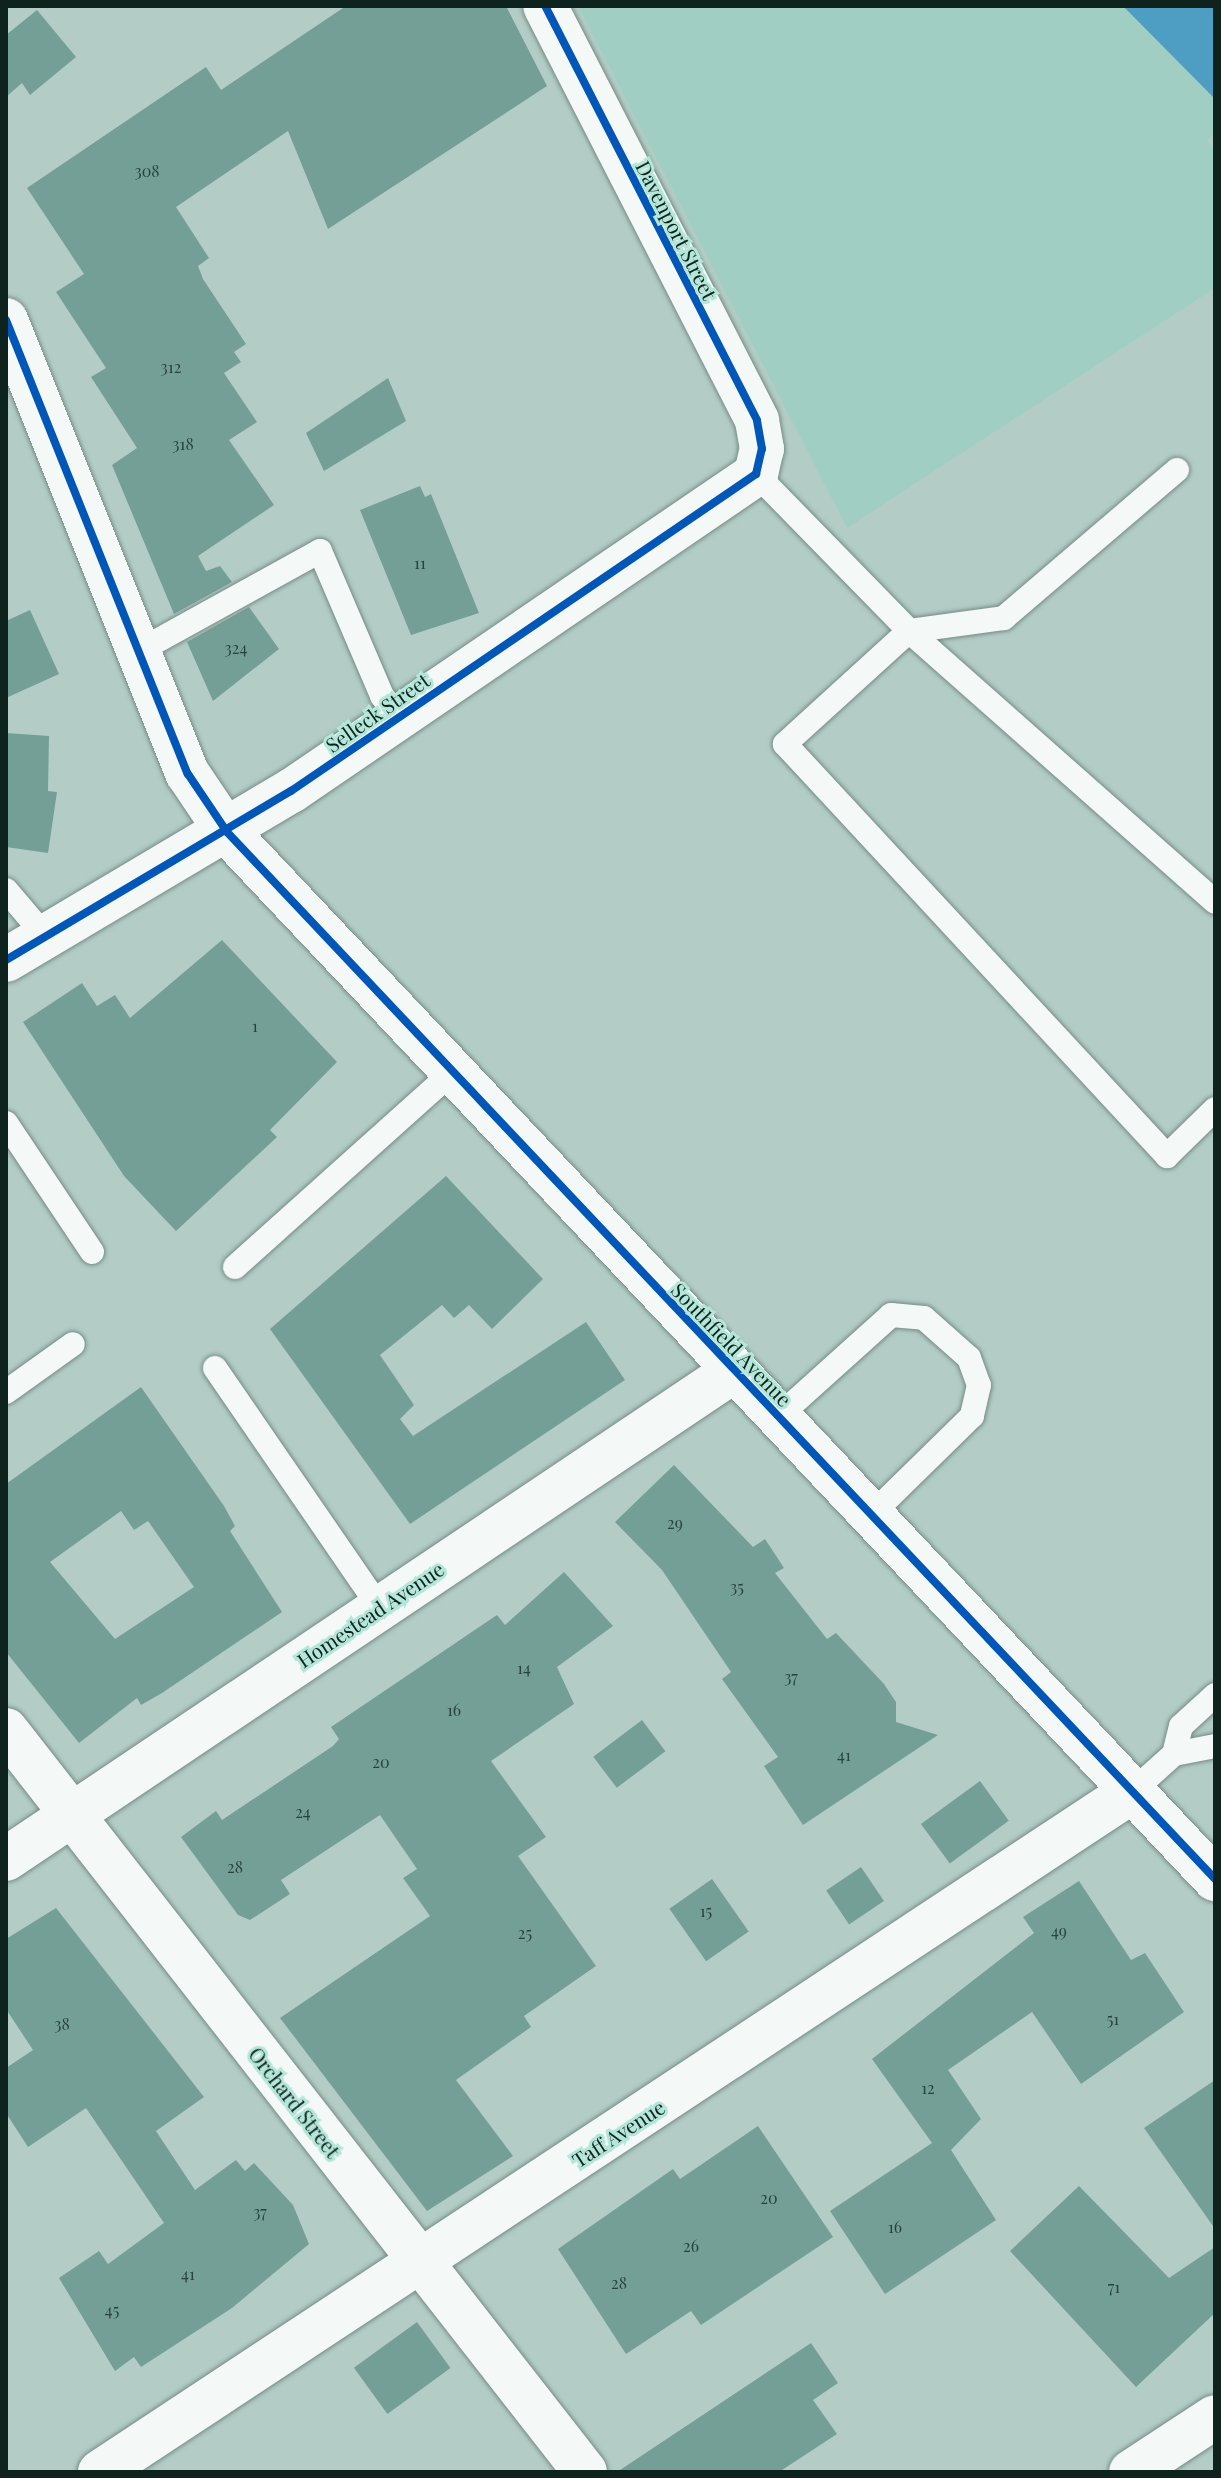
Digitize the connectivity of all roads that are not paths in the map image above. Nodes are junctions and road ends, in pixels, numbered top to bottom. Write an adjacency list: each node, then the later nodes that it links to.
1 (545, 6): 4 (street, Davenport Street)
2 (6, 320): 6 (street, Southfield Avenue)
3 (1177, 470): 5 (lane)
4 (756, 474): 5 (lane); 7 (street, Selleck Street)
5 (909, 631): 10 (lane); 14 (lane)
6 (137, 652): 7 (lane); 8 (street, Southfield Avenue)
7 (398, 716): 8 (street, Selleck Street)
8 (227, 832): 11 (street, Selleck Street); 13 (street, Southfield Avenue)
9 (6, 890): 11 (lane)
10 (1215, 902)
11 (46, 937): 12 (street, Selleck Street)
12 (6, 960)
13 (451, 1073): 17 (lane); 20 (street, Southfield Avenue)
14 (1215, 1109)
15 (6, 1123): 16 (lane)
16 (92, 1252)
17 (235, 1267)
18 (73, 1344): 21 (lane)
19 (215, 1368): 24 (lane)
20 (735, 1370): 22 (street, Southfield Avenue); 24 (street, Homestead Avenue)
21 (6, 1392)
22 (779, 1416): 23 (street, Southfield Avenue); 23 (lane)
23 (872, 1514): 29 (street, Southfield Avenue)
24 (379, 1607): 30 (street, Homestead Avenue)
25 (1215, 1695): 28 (lane)
26 (6, 1730): 30 (street, Orchard Street)
27 (1215, 1746): 28 (lane)
28 (1174, 1754): 29 (lane)
29 (1134, 1790): 32 (street, Southfield Avenue); 33 (street, Taff Avenue)
30 (71, 1815): 31 (street, Homestead Avenue); 33 (street, Orchard Street)
31 (6, 1859)
32 (1215, 1879)
33 (421, 2263): 35 (street, Taff Avenue); 36 (street, Orchard Street)
34 (1215, 2417): 37 (street)
35 (100, 2472)
36 (585, 2472)
37 (1131, 2472)

